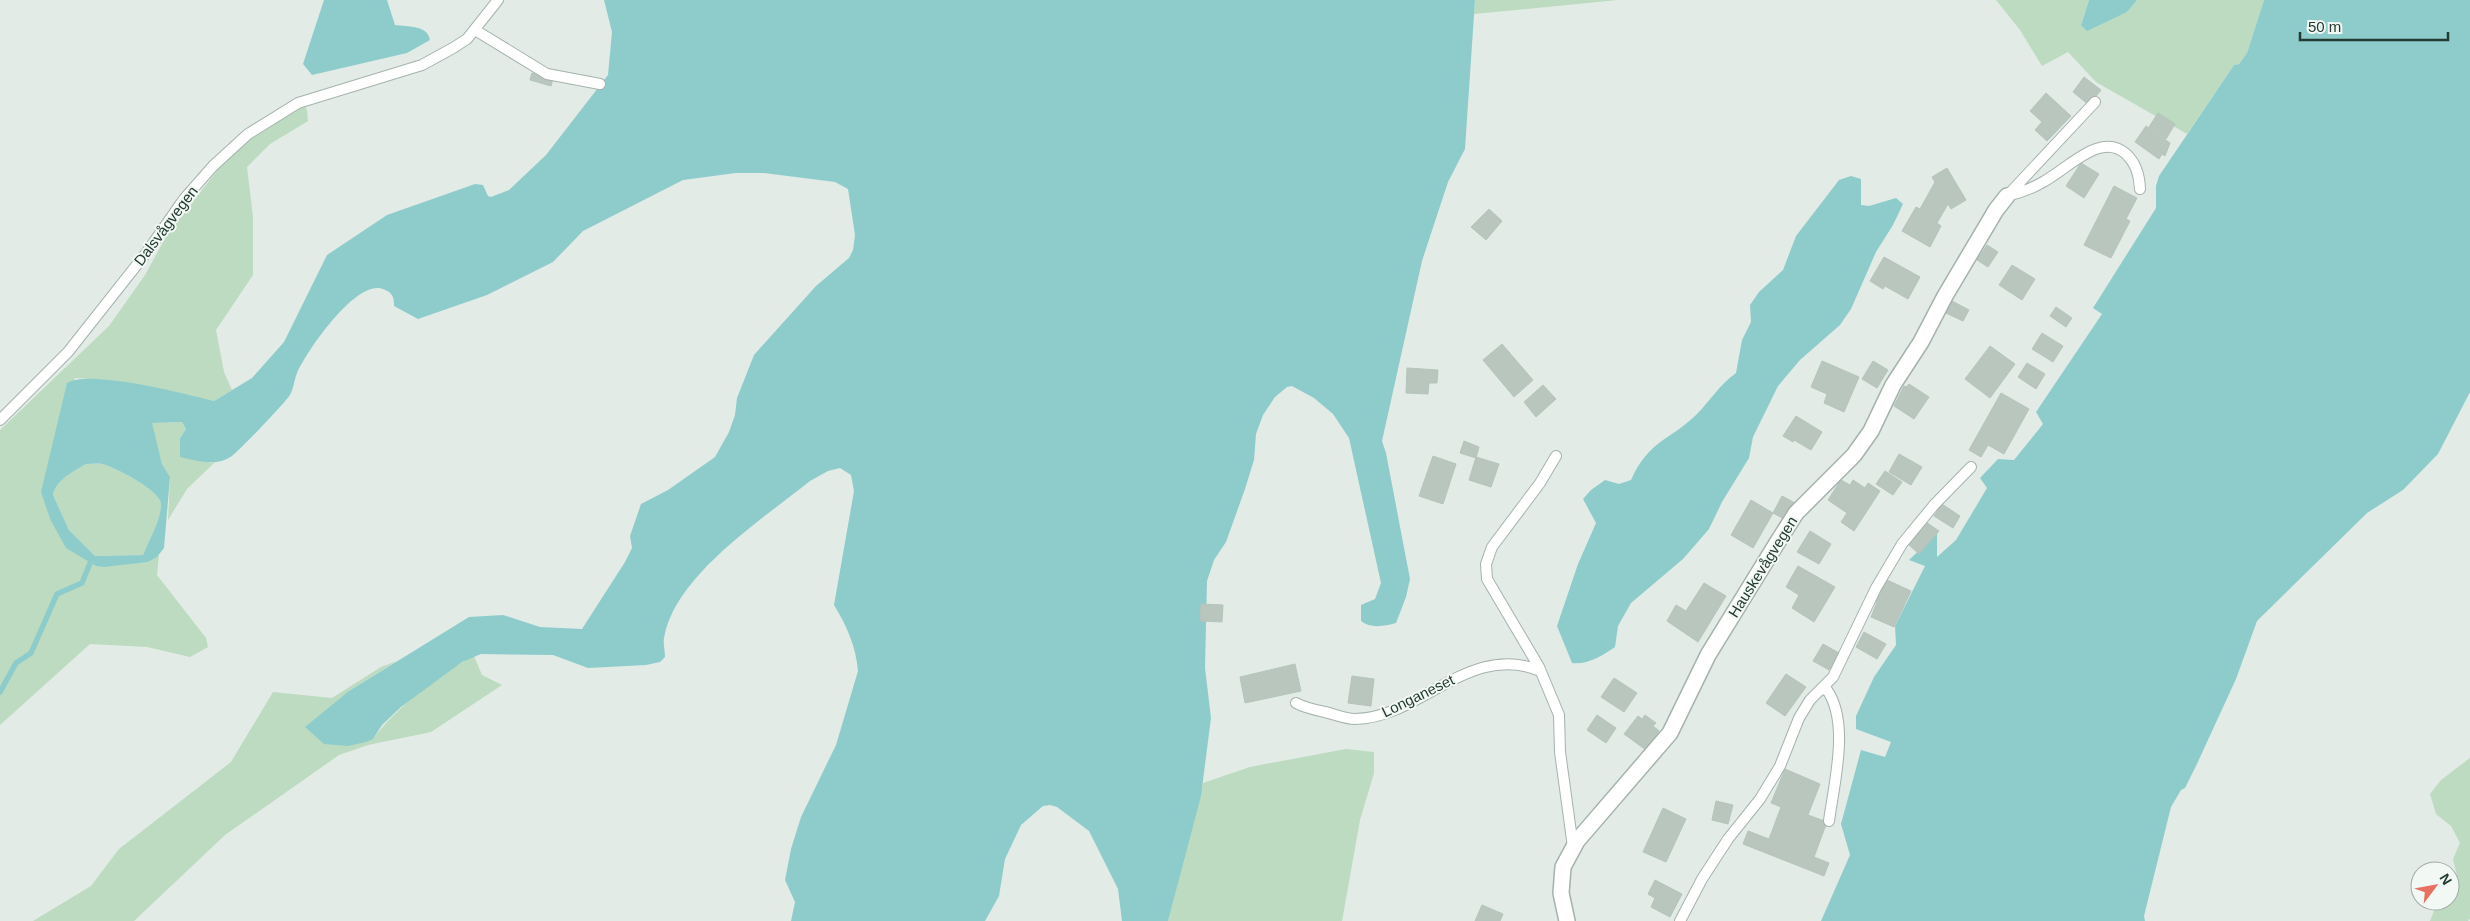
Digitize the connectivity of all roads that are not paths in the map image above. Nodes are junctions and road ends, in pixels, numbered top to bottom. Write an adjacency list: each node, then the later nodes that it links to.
1 (498, 0): 2 (lane, Dalsvågvegen)
2 (475, 30): 3 (lane); 7 (lane, Dalsvågvegen)
3 (600, 84)
4 (2095, 102): 6 (lane, Hauskevågvegen)
5 (2140, 189): 6 (lane)
6 (2007, 196): 14 (street, Hauskevågvegen)
7 (0, 420)
8 (1556, 456): 10 (lane)
9 (1971, 467): 11 (lane)
10 (1540, 671): 12 (lane, Longaneset); 14 (lane)
11 (1822, 689): 13 (lane); 16 (lane)
12 (1296, 703)
13 (1830, 821)
14 (1573, 847): 15 (street, Hauskevågvegen)
15 (1567, 921)
16 (1680, 921)

